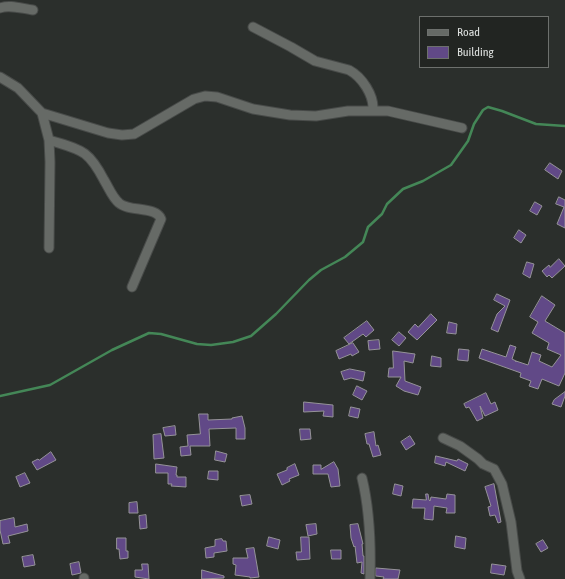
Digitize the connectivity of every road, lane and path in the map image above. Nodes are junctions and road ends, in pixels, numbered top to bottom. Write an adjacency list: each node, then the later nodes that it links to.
1 (0, 8): 2 (street)
2 (33, 10)
3 (253, 27): 5 (street)
4 (0, 77): 6 (street)
5 (373, 110): 6 (street); 7 (street)
6 (42, 113): 8 (street)
7 (462, 128)
8 (50, 140): 9 (street); 10 (street)
9 (49, 248)
10 (132, 287)
11 (443, 438): 14 (street)
12 (362, 478): 13 (street)
13 (370, 579)
14 (520, 579)

